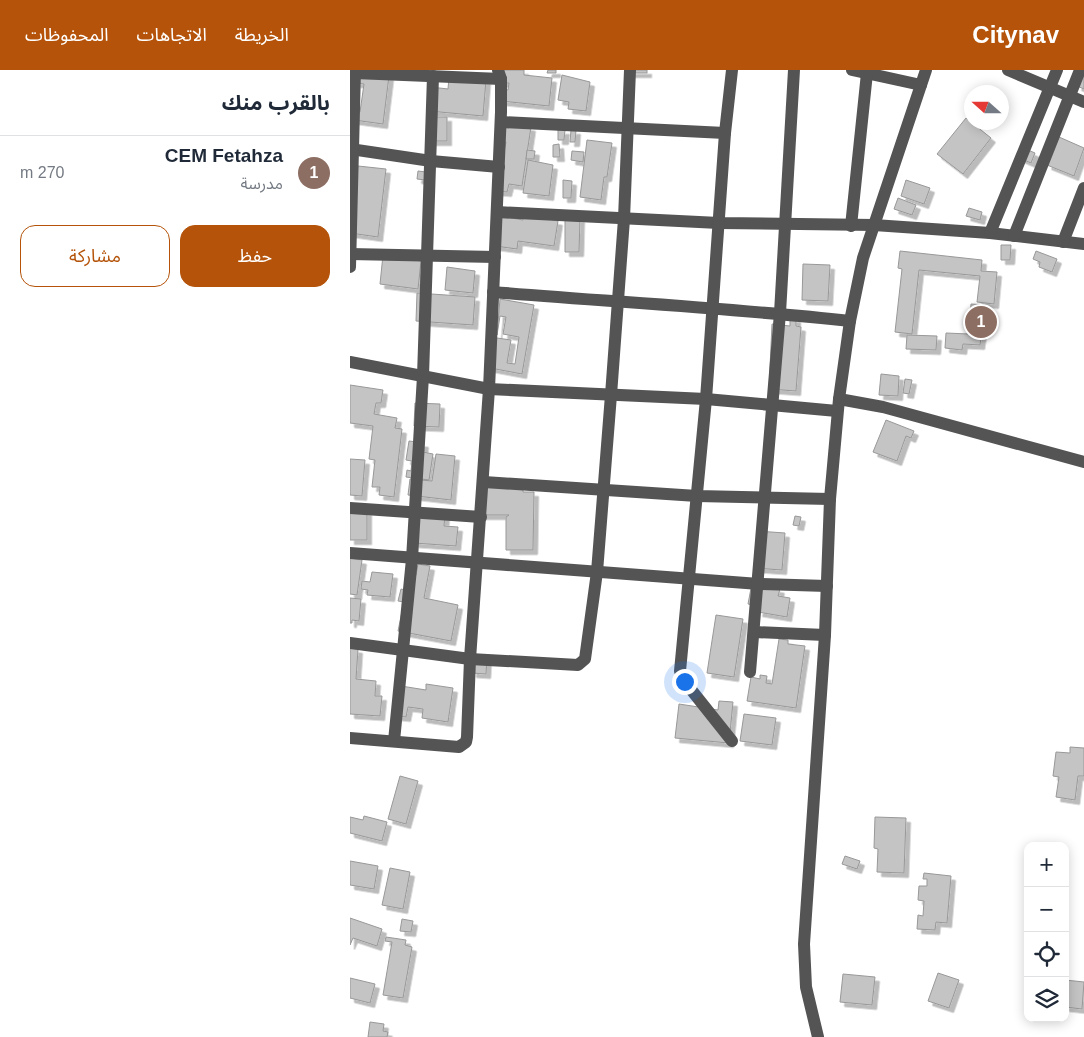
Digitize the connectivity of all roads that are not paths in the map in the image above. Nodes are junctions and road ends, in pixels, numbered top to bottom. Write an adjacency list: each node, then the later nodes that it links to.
1 (630, 70): 18 (street)
2 (732, 70): 19 (street)
3 (794, 70): 27 (street)
4 (852, 70): 10 (street)
5 (926, 70): 13 (street)
6 (1056, 70): 14 (street)
7 (1080, 70): 15 (street)
8 (355, 71): 12 (street); 20 (street)
9 (1015, 72): 14 (street)
10 (867, 73): 13 (street); 29 (street)
11 (499, 75): 12 (street); 17 (street)
12 (433, 76): 21 (street)
13 (921, 85): 28 (street)
14 (1050, 88): 15 (street); 30 (street)
15 (1070, 96): 16 (street); 31 (street)
16 (1084, 102)
17 (501, 122): 18 (street); 22 (street)
18 (628, 127): 19 (street); 25 (street)
19 (725, 133): 26 (street)
20 (352, 150): 21 (street); 34 (street)
21 (431, 161): 22 (street); 35 (street)
22 (499, 167): 24 (street)
23 (1084, 188): 32 (street)
24 (497, 212): 25 (street); 36 (street)
25 (624, 219): 26 (street); 39 (street)
26 (719, 223): 27 (street); 40 (street)
27 (786, 225): 29 (street); 41 (street)
28 (874, 225): 29 (street); 30 (street); 42 (street)
29 (851, 226)
30 (990, 233): 31 (street)
31 (1014, 236): 32 (street)
32 (1063, 242): 33 (street)
33 (1084, 244)
34 (350, 254): 35 (street); 37 (street)
35 (428, 255): 36 (street); 44 (street)
36 (495, 257): 38 (street)
37 (350, 267)
38 (494, 292): 39 (street); 45 (street)
39 (618, 303): 40 (street); 46 (street)
40 (713, 307): 41 (street); 47 (street)
41 (780, 313): 42 (street); 48 (street)
42 (850, 321): 49 (street)
43 (350, 362): 44 (street)
44 (423, 376): 45 (street); 57 (street)
45 (489, 389): 46 (street); 51 (street)
46 (611, 396): 47 (street); 52 (street)
47 (706, 400): 48 (street); 53 (street)
48 (773, 405): 49 (street); 54 (street)
49 (838, 405): 50 (street); 55 (street)
50 (1084, 462)
51 (484, 482): 52 (street); 58 (street)
52 (604, 489): 53 (street); 62 (street)
53 (697, 496): 54 (street); 63 (street)
54 (765, 499): 55 (street); 64 (street)
55 (830, 499): 65 (street)
56 (350, 508): 57 (street)
57 (414, 513): 58 (street); 60 (street)
58 (482, 517): 61 (street)
59 (350, 553): 60 (street)
60 (412, 559): 61 (street); 69 (street)
61 (479, 563): 62 (street); 70 (street)
62 (597, 572): 63 (street); 70 (street)
63 (690, 579): 64 (street); 74 (street)
64 (759, 584): 65 (street); 66 (street)
65 (827, 586): 67 (street)
66 (755, 632): 67 (street); 71 (street)
67 (826, 636): 75 (street)
68 (350, 643): 69 (street)
69 (401, 650): 70 (street); 73 (street)
70 (470, 659): 73 (street)
71 (750, 672)
72 (350, 738): 73 (street)
73 (394, 741)
74 (732, 741)
75 (818, 1037)

